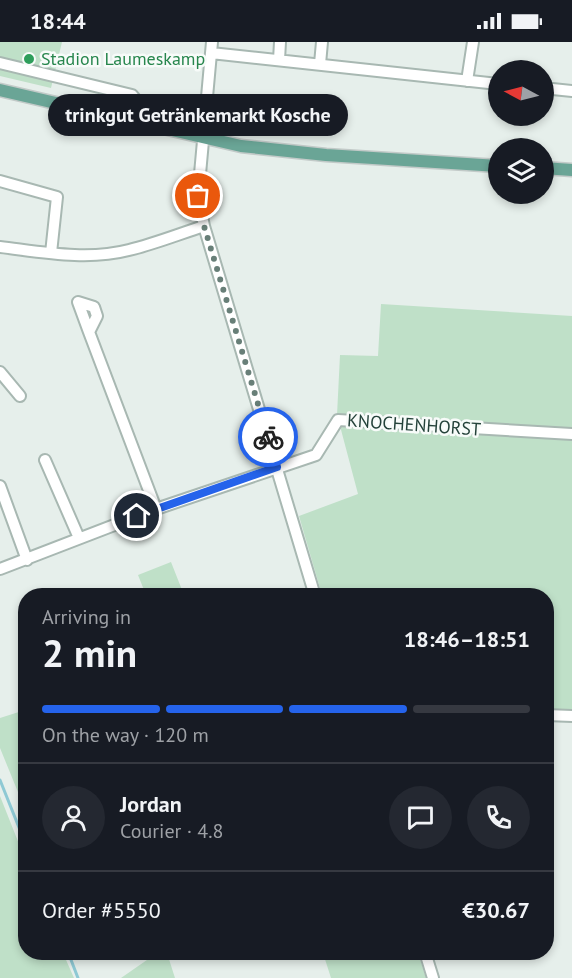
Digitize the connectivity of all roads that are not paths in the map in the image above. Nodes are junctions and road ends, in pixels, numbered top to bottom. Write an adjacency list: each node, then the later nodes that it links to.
1 (280, 42): 5 (street)
2 (322, 42): 7 (street)
3 (473, 42): 8 (street)
4 (212, 47): 5 (street); 14 (street)
5 (279, 60): 7 (street)
6 (0, 63): 13 (street)
7 (320, 64): 8 (street)
8 (467, 81): 9 (street)
9 (488, 83)
10 (554, 89): 12 (street)
11 (0, 90): 13 (main road)
12 (572, 91)
13 (144, 124): 14 (main road)
14 (204, 138): 15 (main road); 19 (street)
15 (488, 165)
16 (554, 169): 17 (main road)
17 (572, 170)
18 (0, 181): 21 (street)
19 (204, 226): 21 (street); 27 (street)
20 (0, 247): 21 (street)
21 (51, 253)
22 (89, 332): 29 (street)
23 (0, 372): 24 (street)
24 (20, 396)
25 (572, 434): 27 (street, KNOCHENHORST)
26 (45, 460): 30 (street)
27 (277, 467): 29 (street); 33 (street)
28 (0, 486): 31 (street)
29 (156, 509): 30 (street)
30 (79, 538): 31 (street)
31 (27, 560): 32 (street)
32 (0, 569)
33 (313, 588)
34 (554, 715): 35 (street)
35 (572, 716)
36 (427, 960): 37 (street)
37 (433, 978)

